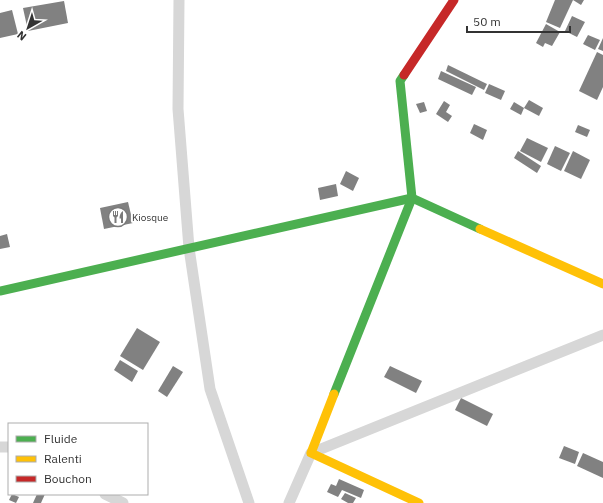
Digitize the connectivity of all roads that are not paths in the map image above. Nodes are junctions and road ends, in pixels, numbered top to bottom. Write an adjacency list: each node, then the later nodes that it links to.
1 (179, 0): 4 (street)
2 (454, 0): 3 (street)
3 (412, 198): 4 (street); 5 (street); 8 (street)
4 (189, 248): 6 (street); 11 (street)
5 (603, 284)
6 (0, 291)
7 (603, 335): 8 (street)
8 (311, 454): 12 (street); 13 (street)
9 (107, 495): 10 (street)
10 (123, 503)
11 (249, 503)
12 (289, 503)
13 (419, 503)

